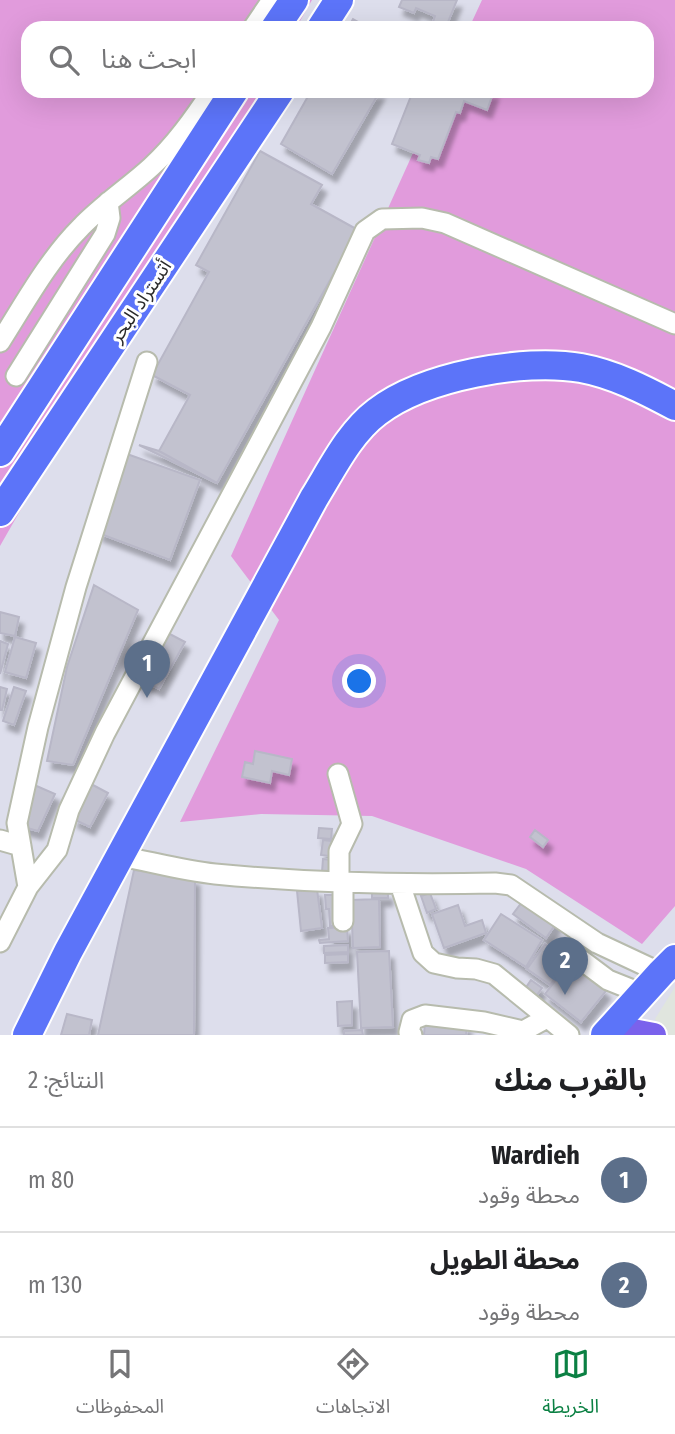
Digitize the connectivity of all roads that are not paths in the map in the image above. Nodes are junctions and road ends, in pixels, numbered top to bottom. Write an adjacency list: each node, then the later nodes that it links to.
1 (272, 0): 4 (street)
2 (294, 0): 5 (highway)
3 (340, 0): 6 (highway)
4 (258, 21)
5 (280, 21)
6 (326, 21)
7 (207, 98): 10 (street)
8 (229, 98): 16 (highway, أتستراد البحر)
9 (275, 98): 17 (highway, أتستراد البحر)
10 (108, 202): 12 (street); 14 (street)
11 (675, 324): 24 (street)
12 (0, 342)
13 (147, 362): 20 (street)
14 (16, 376)
15 (673, 400): 21 (highway)
16 (0, 452)
17 (0, 512)
18 (338, 774): 22 (street)
19 (0, 841): 20 (street)
20 (20, 846): 24 (street)
21 (120, 856): 22 (street); 32 (highway)
22 (341, 883): 23 (street); 25 (street)
23 (400, 884): 28 (street); 30 (street)
24 (28, 887): 26 (street)
25 (343, 921)
26 (0, 942)
27 (572, 953): 29 (street)
28 (668, 966): 29 (highway)
29 (643, 994): 31 (highway)
30 (547, 1017): 33 (street); 34 (street)
31 (608, 1033): 35 (main road)
32 (27, 1035)
33 (412, 1035)
34 (569, 1035)
35 (654, 1035)

